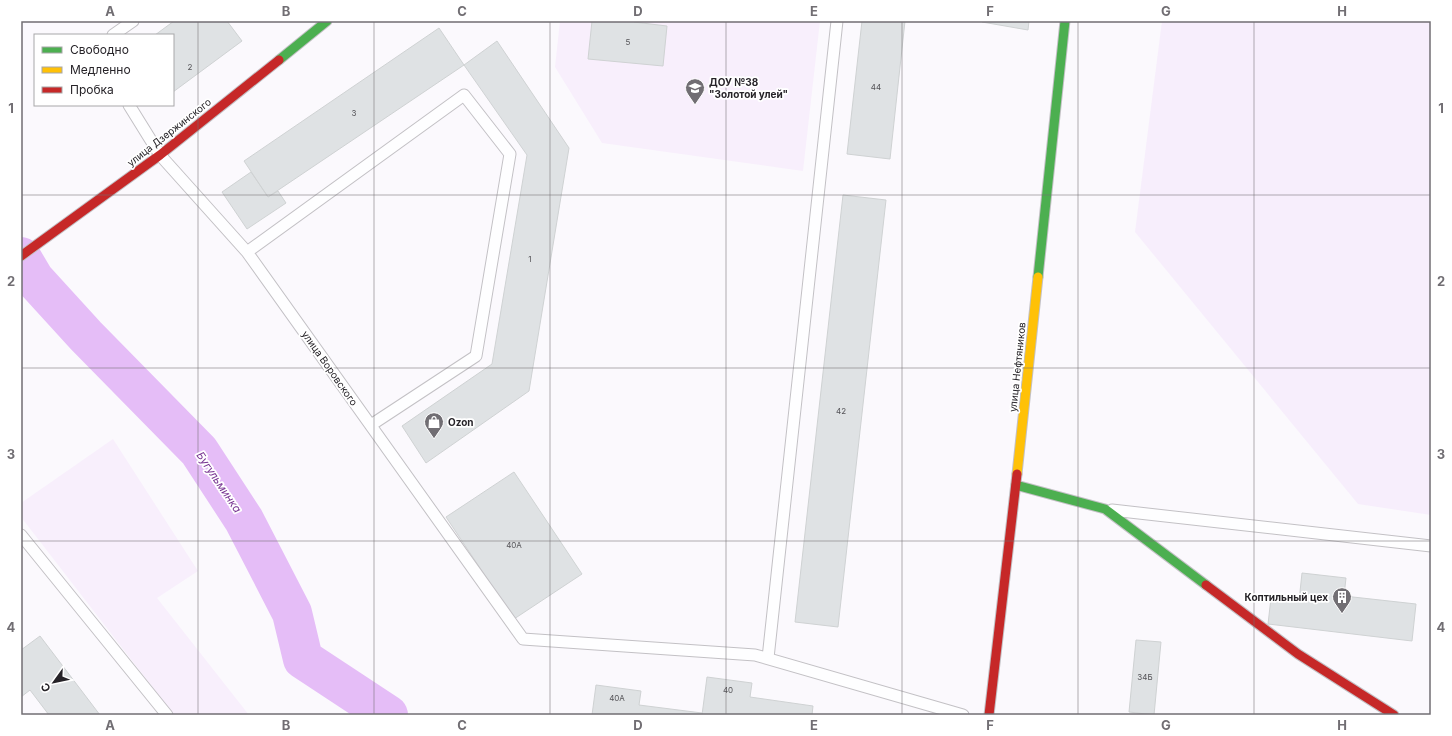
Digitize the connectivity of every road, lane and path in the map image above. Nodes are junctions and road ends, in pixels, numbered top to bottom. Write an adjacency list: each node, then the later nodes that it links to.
1 (133, 21): 6 (lane)
2 (328, 21): 5 (street, улица Дзержинского)
3 (837, 21): 16 (lane)
4 (1065, 21): 12 (street, улица Нефтяников)
5 (314, 25): 8 (street, улица Дзержинского)
6 (114, 34)
7 (130, 106): 8 (lane, улица Воровского)
8 (160, 155): 9 (lane, улица Воровского); 10 (street, улица Дзержинского)
9 (247, 252): 11 (lane, улица Воровского); 11 (lane)
10 (21, 256)
11 (371, 425): 16 (lane, улица Воровского)
12 (1016, 485): 13 (street); 19 (street, улица Нефтяников)
13 (1105, 509): 15 (lane); 20 (street)
14 (21, 534): 17 (lane)
15 (1431, 546)
16 (768, 658): 18 (lane)
17 (167, 715)
18 (963, 715)
19 (989, 715)
20 (1394, 715)

